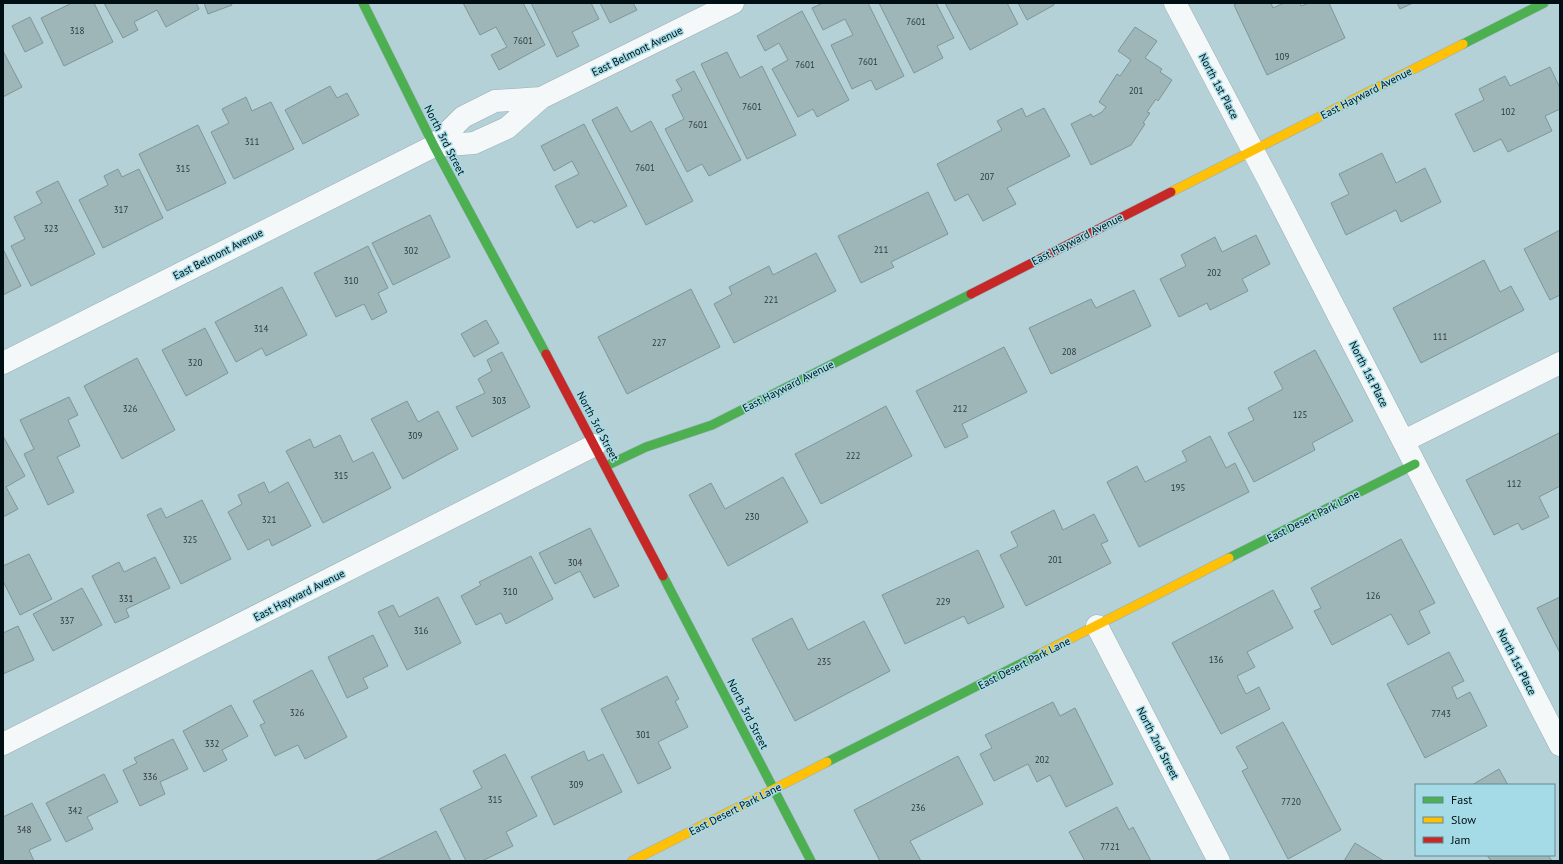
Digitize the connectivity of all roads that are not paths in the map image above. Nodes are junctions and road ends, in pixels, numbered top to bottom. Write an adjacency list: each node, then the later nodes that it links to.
1 (363, 3): 6 (street, North 3rd Street)
2 (733, 3): 5 (street, East Belmont Avenue)
3 (1175, 3): 7 (street, North 1st Place)
4 (1544, 3): 7 (street, East Hayward Avenue)
5 (541, 98): 6 (street, East Belmont Avenue); 6 (street, East Belmont Avenue)
6 (434, 146): 8 (street, East Belmont Avenue); 11 (street, North 3rd Street)
7 (1253, 150): 10 (street, North 1st Place); 13 (street, East Hayward Avenue)
8 (3, 363)
9 (1560, 363): 10 (street)
10 (1404, 441): 12 (street, North 1st Place)
11 (595, 445): 13 (street, North 3rd Street); 16 (street, East Hayward Avenue)
12 (1415, 464): 14 (street, East Desert Park Lane); 15 (street, North 1st Place)
13 (606, 466): 17 (street, North 3rd Street)
14 (1097, 626): 17 (street, East Desert Park Lane); 20 (street, North 2nd Street)
15 (1559, 742)
16 (3, 744)
17 (773, 789): 18 (street, East Desert Park Lane); 19 (street, North 3rd Street)
18 (632, 861)
19 (811, 861)
20 (1219, 861)

